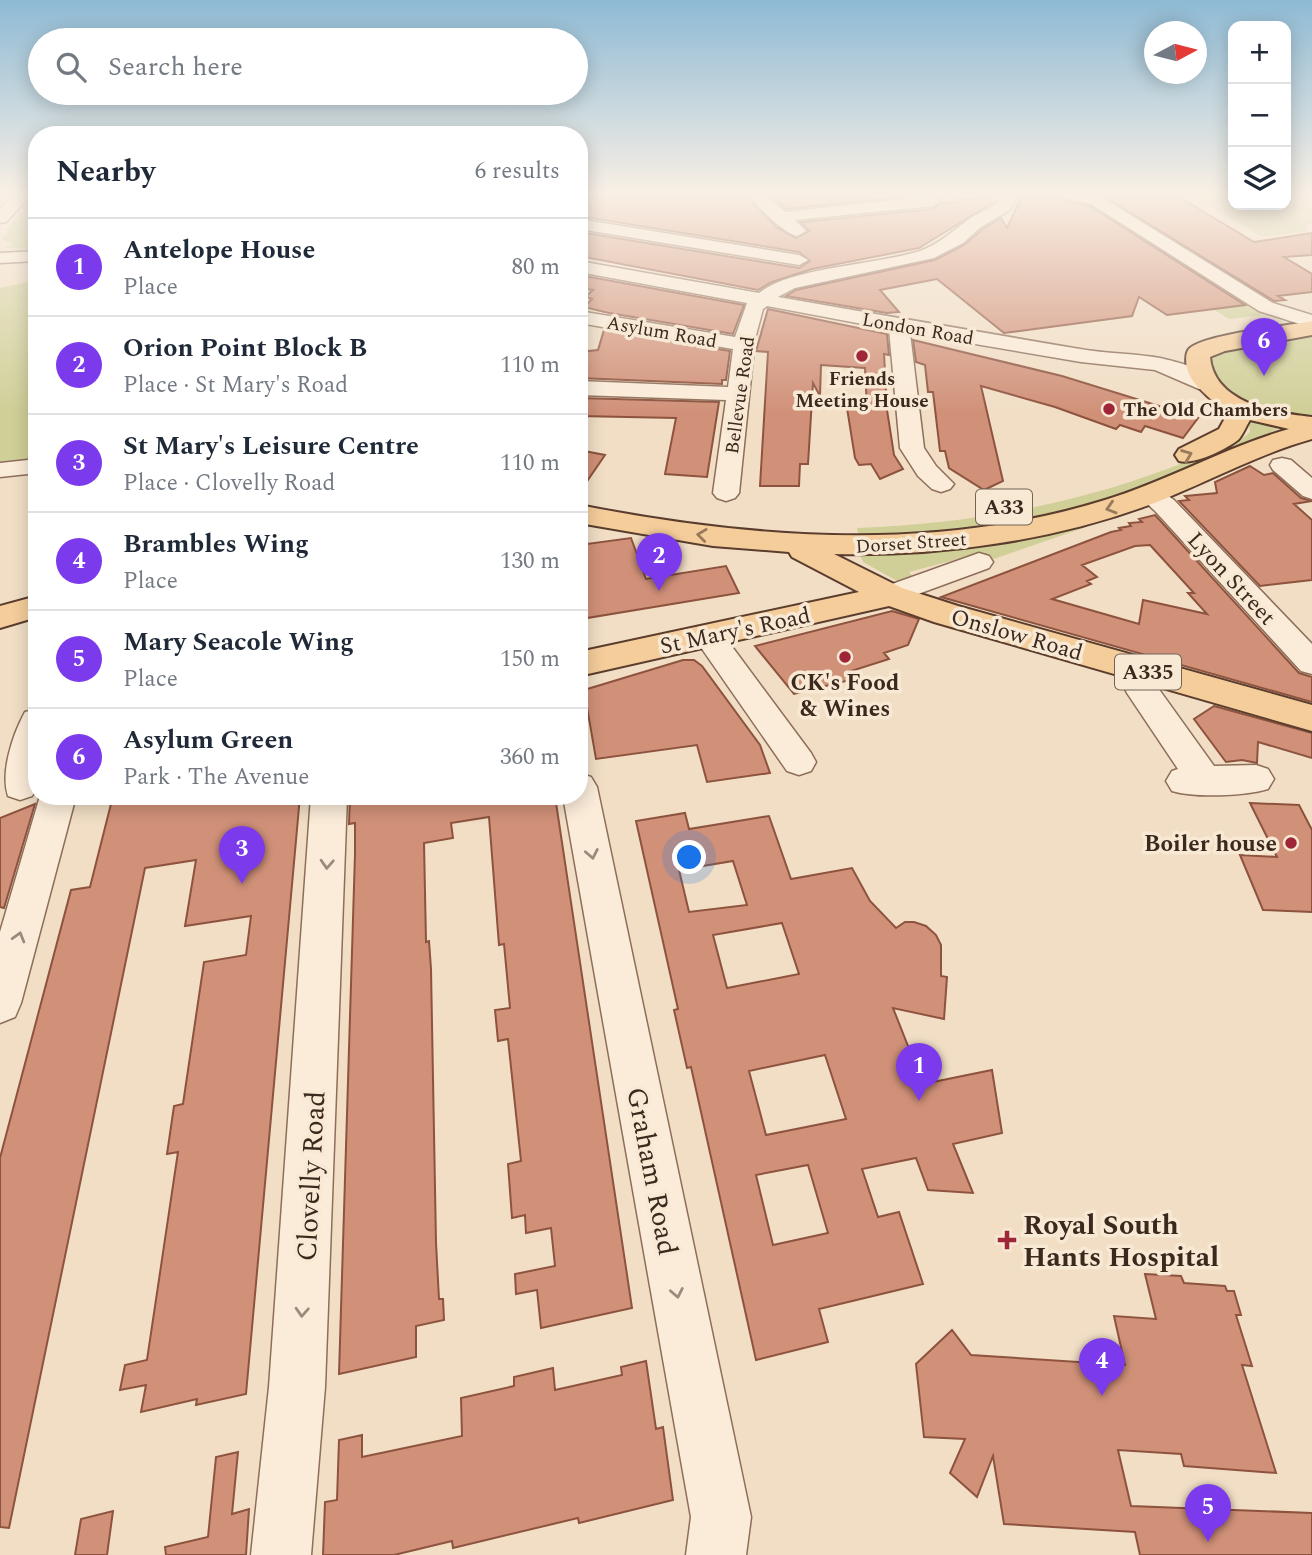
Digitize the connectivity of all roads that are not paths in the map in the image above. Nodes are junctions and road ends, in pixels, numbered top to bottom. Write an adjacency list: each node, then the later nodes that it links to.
1 (804, 267): 5 (street)
2 (874, 267): 5 (street)
3 (1202, 267): 8 (street)
4 (588, 268): 6 (street, London Road)
5 (816, 277): 6 (street)
6 (761, 300): 9 (street, London Road); 11 (street, Bellevue Road)
7 (588, 319): 11 (street, Asylum Road)
8 (1312, 322)
9 (899, 325): 12 (street, London Road); 24 (street)
10 (1312, 328): 13 (main road)
11 (744, 345): 17 (street, Bellevue Road)
12 (1050, 349): 13 (street, London Road); 14 (street); 18 (street, London Road)
13 (1198, 353): 18 (main road)
14 (1126, 382)
15 (1157, 387): 18 (street)
16 (588, 388): 17 (street)
17 (739, 394): 28 (street, Bellevue Road)
18 (1219, 394): 19 (main road); 28 (main road, Dorset Street / A33, one-way to 18)
19 (1312, 425)
20 (1312, 430): 26 (main road, Dorset Street / A33)
21 (1282, 465): 25 (street)
22 (28, 469): 23 (street)
23 (5, 470)
24 (941, 484)
25 (1312, 491)
26 (1150, 495): 30 (main road, Dorset Street / A33, one-way to 30); 39 (street, Lyon Street)
27 (588, 497): 28 (main road, Dorset Street / A33)
28 (730, 505): 30 (main road, Onslow Road / A335)
29 (588, 516): 30 (main road, Dorset Street / A33, one-way to 29)
30 (794, 545): 32 (main road, Onslow Road / A335)
31 (979, 562): 32 (street)
32 (891, 595): 36 (main road, St Mary's Road); 40 (main road, Onslow Road / A335)
33 (28, 609): 34 (main road)
34 (0, 617)
35 (28, 634): 37 (main road)
36 (708, 636): 38 (main road, St Mary's Road); 43 (street)
37 (0, 638)
38 (588, 662)
39 (1312, 663)
40 (1131, 667): 41 (main road, Onslow Road / A335); 44 (street)
41 (1312, 718)
42 (28, 746): 45 (street)
43 (799, 762)
44 (1256, 779)
45 (19, 787)
46 (55, 805): 49 (street, one-way to 46)
47 (329, 805): 50 (street, Clovelly Road, one-way to 50)
48 (582, 805): 52 (street, Graham Road, one-way to 52)
49 (0, 1003)
50 (281, 1555)
51 (688, 1555): 52 (street)
52 (715, 1555)

